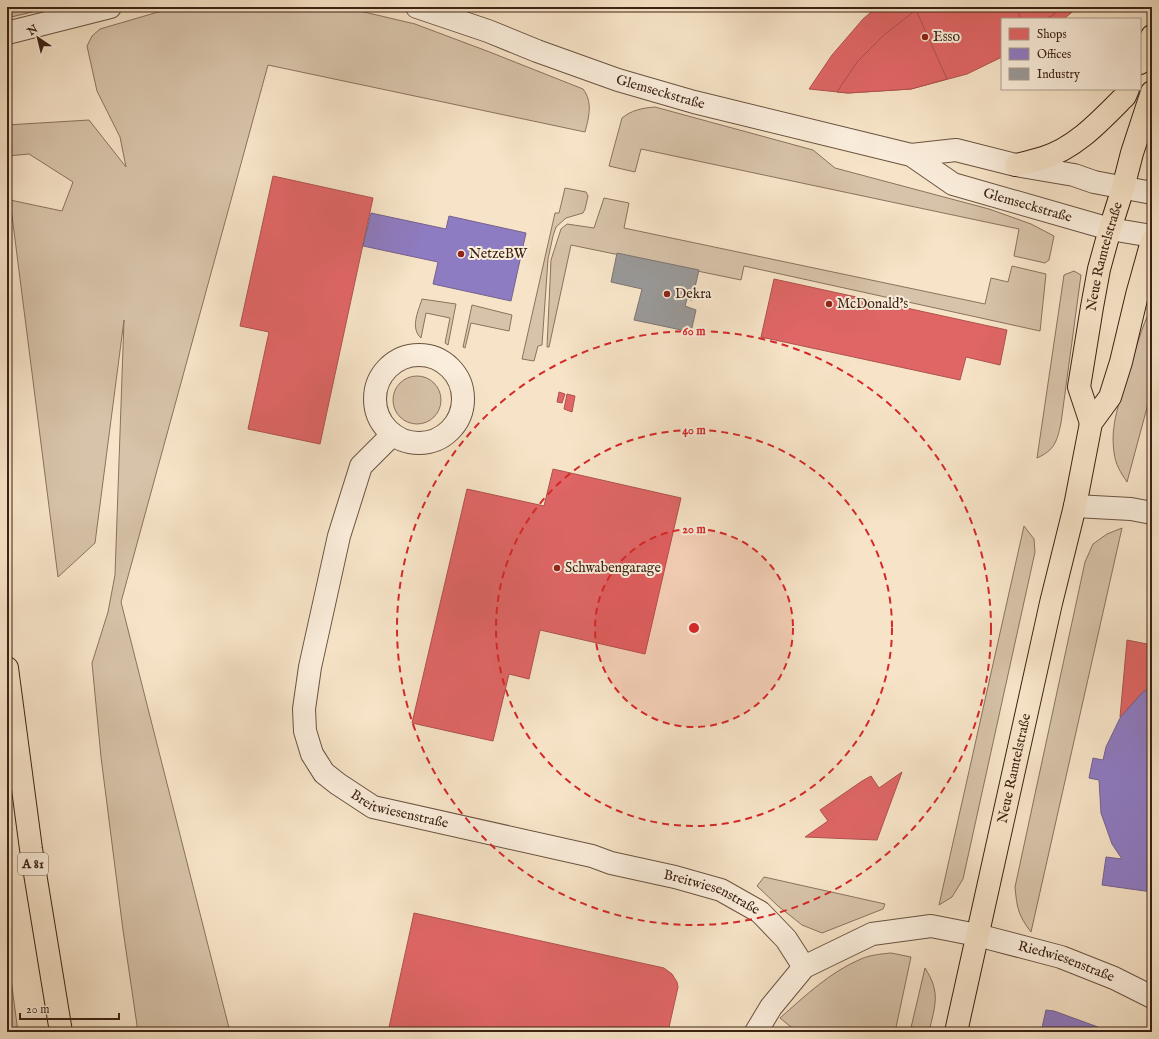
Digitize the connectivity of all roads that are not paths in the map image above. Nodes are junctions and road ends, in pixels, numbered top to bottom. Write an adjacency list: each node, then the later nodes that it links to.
1 (110, 7): 3 (street)
2 (417, 7): 8 (street, Glemseckstraße)
3 (7, 33)
4 (1152, 36): 5 (main road)
5 (1141, 61)
6 (1128, 90): 9 (main road)
7 (1152, 92): 10 (main road, Neue Ramtelstraße)
8 (911, 155): 9 (street, Glemseckstraße); 12 (street, Glemseckstraße)
9 (1016, 165): 10 (street, Glemseckstraße)
10 (1123, 188): 11 (street, Glemseckstraße); 12 (main road, Neue Ramtelstraße)
11 (1152, 193)
12 (1110, 229): 13 (street, Glemseckstraße); 15 (main road, Neue Ramtelstraße)
13 (1152, 236)
14 (1152, 241): 15 (main road, Neue Ramtelstraße)
15 (1091, 423): 17 (main road, Neue Ramtelstraße)
16 (392, 435): 16 (street); 21 (street, Breitwiesenstraße)
17 (1075, 506): 18 (street); 20 (main road, Neue Ramtelstraße)
18 (1152, 513)
19 (7, 668): 23 (main road, A 81)
20 (977, 936): 21 (street); 22 (street, Riedwiesenstraße); 25 (main road, Neue Ramtelstraße)
21 (804, 967): 24 (street)
22 (1152, 997)
23 (61, 1032)
24 (756, 1032)
25 (956, 1032)

